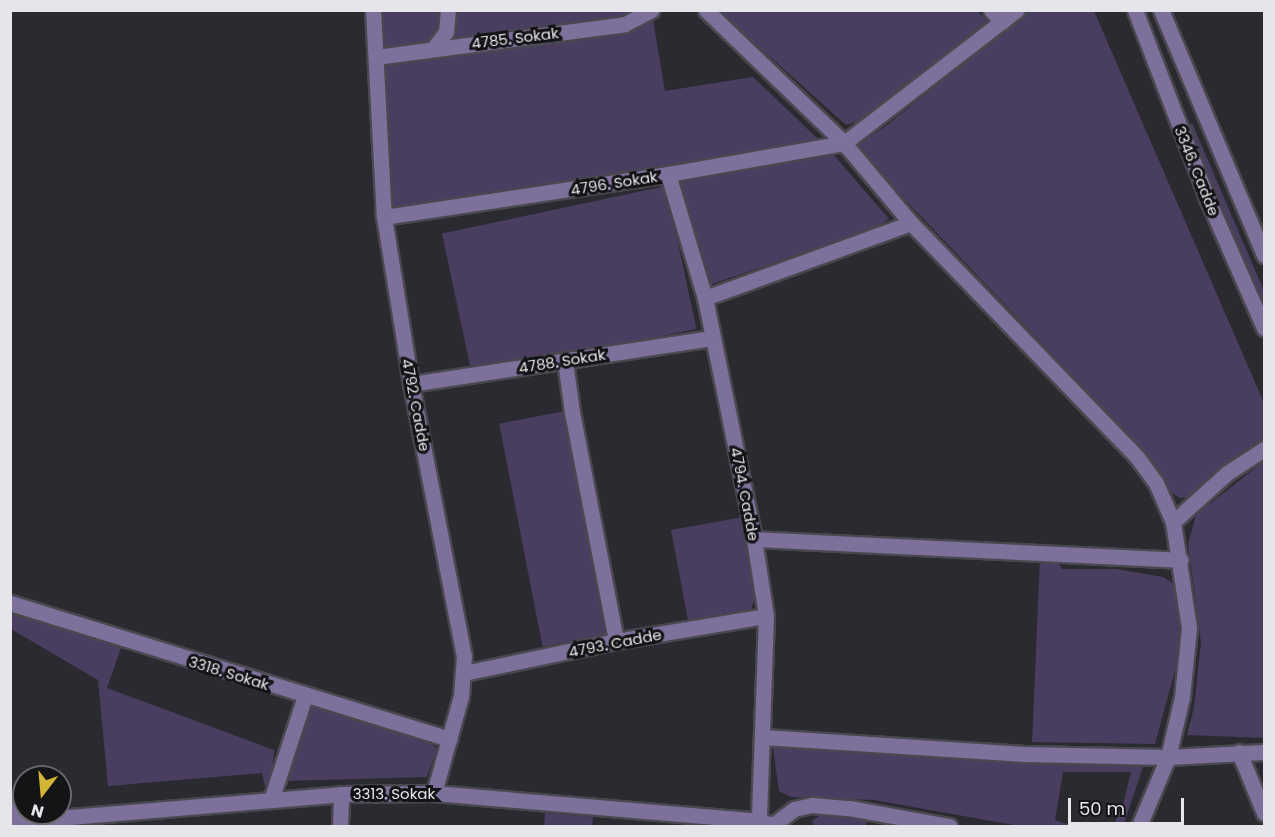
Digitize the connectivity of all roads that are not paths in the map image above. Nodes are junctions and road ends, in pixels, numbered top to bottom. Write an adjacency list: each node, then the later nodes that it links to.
1 (373, 10): 11 (street, 4792. Cadde)
2 (448, 10): 10 (street)
3 (651, 10): 10 (street, 4785. Sokak)
4 (706, 10): 12 (street)
5 (991, 10): 9 (street)
6 (1017, 10): 9 (street)
7 (1135, 10): 18 (street, 3346. Cadde)
8 (1161, 10): 16 (street, 3346. Cadde)
9 (1002, 22): 12 (street)
10 (432, 49): 11 (street, 4785. Sokak)
11 (376, 57): 14 (street, 4792. Cadde)
12 (844, 143): 13 (street, 4796. Sokak); 15 (street)
13 (668, 174): 14 (street, 4796. Sokak); 17 (street, 4794. Cadde)
14 (384, 217): 21 (street, 4792. Cadde)
15 (911, 223): 17 (street); 23 (street)
16 (1264, 255)
17 (705, 298): 19 (street, 4794. Cadde)
18 (1264, 328)
19 (713, 338): 20 (street, 4788. Sokak); 24 (street, 4794. Cadde)
20 (565, 361): 21 (street, 4788. Sokak); 28 (street)
21 (411, 384): 29 (street, 4792. Cadde)
22 (1264, 449): 23 (street)
23 (1173, 522): 25 (street)
24 (754, 538): 25 (street); 27 (street, 4794. Cadde)
25 (1180, 560): 35 (street)
26 (10, 603): 30 (street, 3318. Sokak)
27 (766, 616): 28 (street, 4793. Cadde); 31 (street, 4794. Cadde)
28 (616, 641): 29 (street, 4793. Cadde)
29 (464, 673): 32 (street, 4792. Cadde)
30 (305, 696): 32 (street, 3318. Sokak); 38 (street)
31 (763, 737): 35 (street); 41 (street, 4794. Cadde)
32 (449, 739): 36 (street, 4792. Cadde)
33 (1239, 752): 34 (street); 35 (street); 39 (street)
34 (1264, 752)
35 (1168, 757): 44 (street)
36 (434, 793): 37 (street, 3313. Sokak); 41 (street, 3313. Sokak)
37 (341, 794): 38 (street, 3313. Sokak); 42 (street)
38 (271, 800): 40 (street, 3313. Sokak)
39 (1264, 813)
40 (72, 819)
41 (770, 824): 43 (street)
42 (340, 826)
43 (949, 826)
44 (1139, 826)

